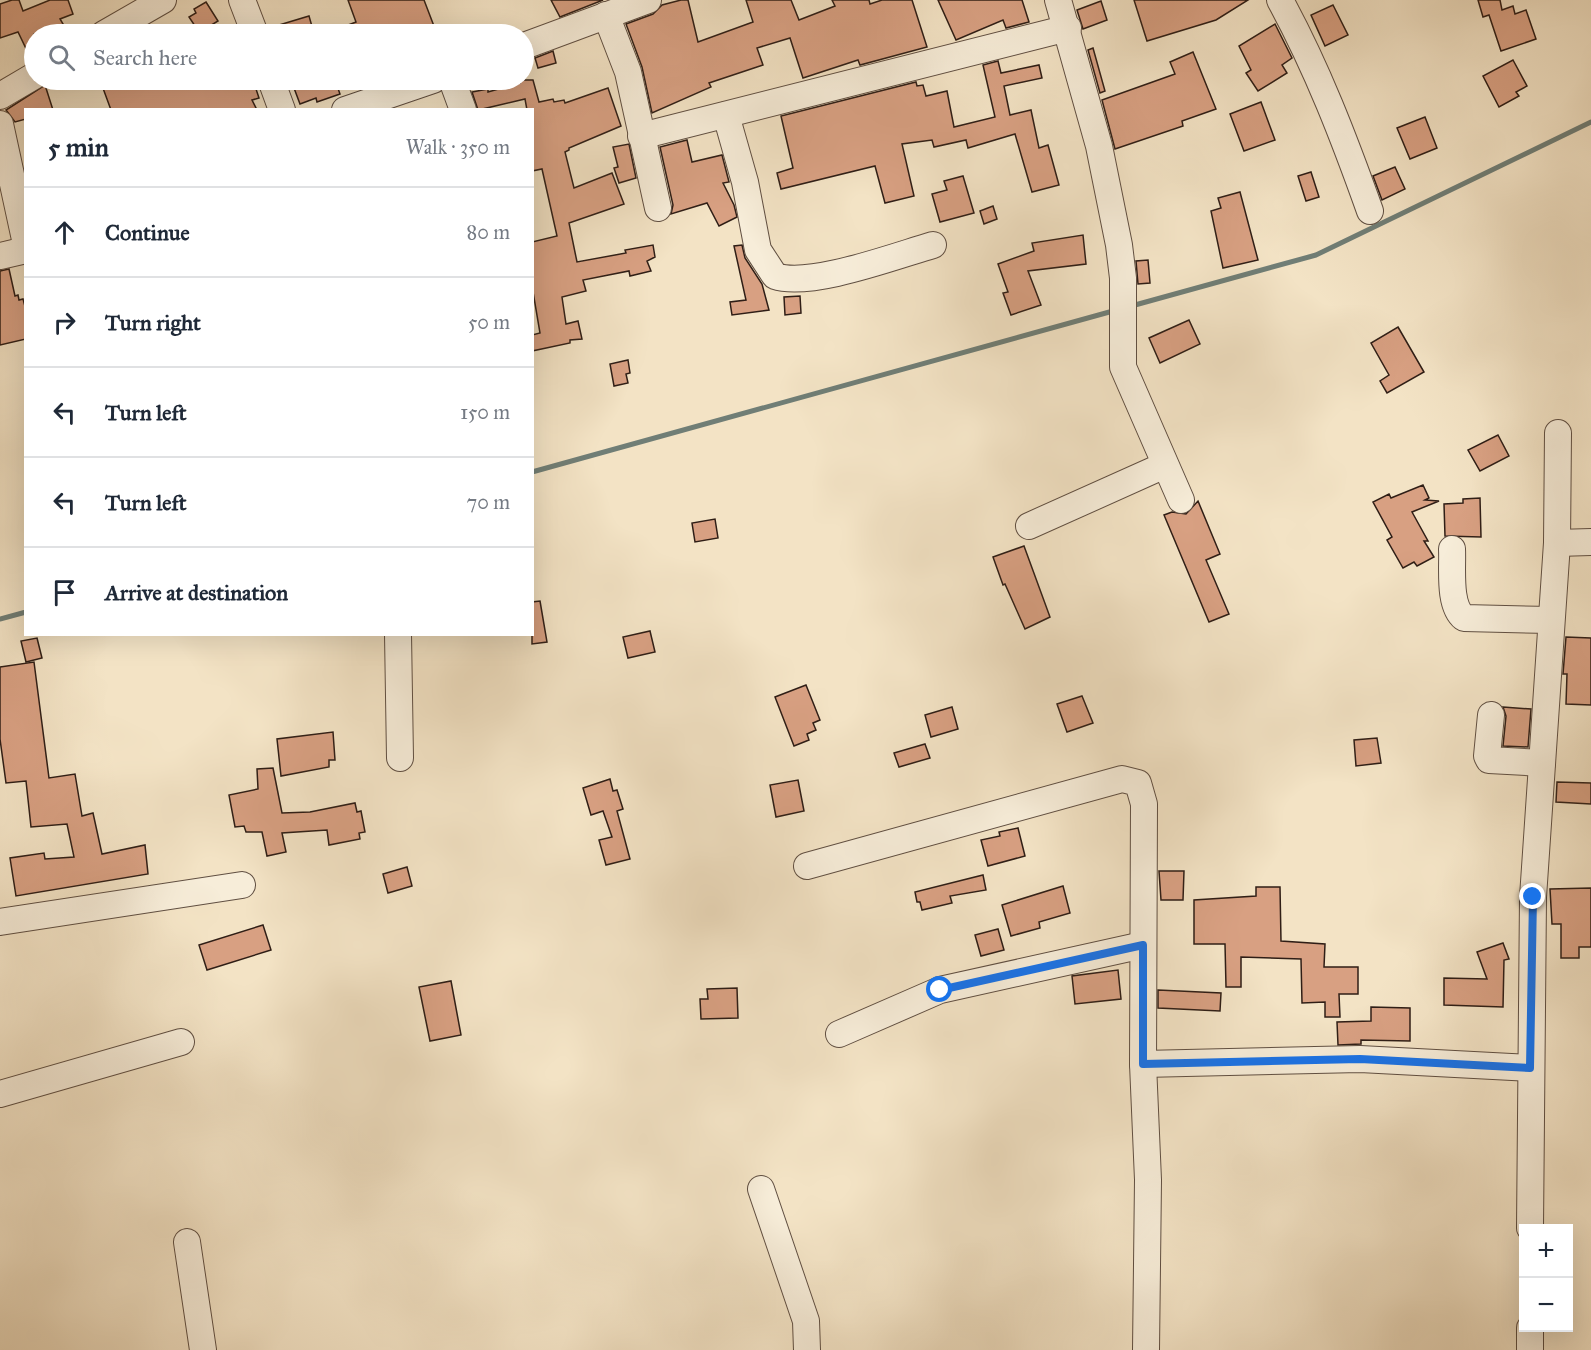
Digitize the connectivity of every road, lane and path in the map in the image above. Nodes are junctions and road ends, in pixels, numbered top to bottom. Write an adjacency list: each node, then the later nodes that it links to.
1 (163, 0): 7 (street)
2 (242, 0): 8 (street)
3 (648, 0): 6 (street)
4 (1058, 0): 9 (street)
5 (1280, 0): 23 (street)
6 (606, 15): 10 (street); 21 (street)
7 (121, 24)
8 (251, 24)
9 (1068, 28): 19 (street); 29 (street)
10 (534, 42)
11 (24, 82): 15 (street)
12 (275, 90): 16 (street)
13 (404, 90): 17 (street)
14 (456, 90): 18 (street)
15 (0, 96)
16 (281, 108)
17 (351, 108)
18 (462, 108)
19 (726, 115): 21 (street); 25 (street)
20 (0, 124): 24 (street)
21 (641, 136): 22 (street)
22 (658, 208)
23 (1370, 211)
24 (24, 235)
25 (933, 245)
26 (24, 250): 27 (street)
27 (0, 256)
28 (1558, 433): 33 (street)
29 (1165, 465): 30 (street); 31 (street)
30 (1181, 500)
31 (1029, 526)
32 (1591, 542): 33 (street)
33 (1557, 543): 35 (street)
34 (1452, 549): 35 (street)
35 (1551, 620): 39 (street)
36 (398, 636): 38 (street)
37 (1491, 715): 39 (street)
38 (400, 758)
39 (1542, 763): 47 (street)
40 (807, 866): 43 (street)
41 (242, 885): 42 (street)
42 (0, 922)
43 (1143, 945): 44 (street); 46 (street)
44 (839, 1034)
45 (182, 1042): 48 (street)
46 (1143, 1064): 47 (street); 55 (street)
47 (1530, 1068): 50 (street)
48 (0, 1094)
49 (761, 1189): 54 (street)
50 (1530, 1224)
51 (187, 1242): 53 (street)
52 (1530, 1332): 56 (street)
53 (203, 1350)
54 (807, 1350)
55 (1146, 1350)
56 (1530, 1350)

